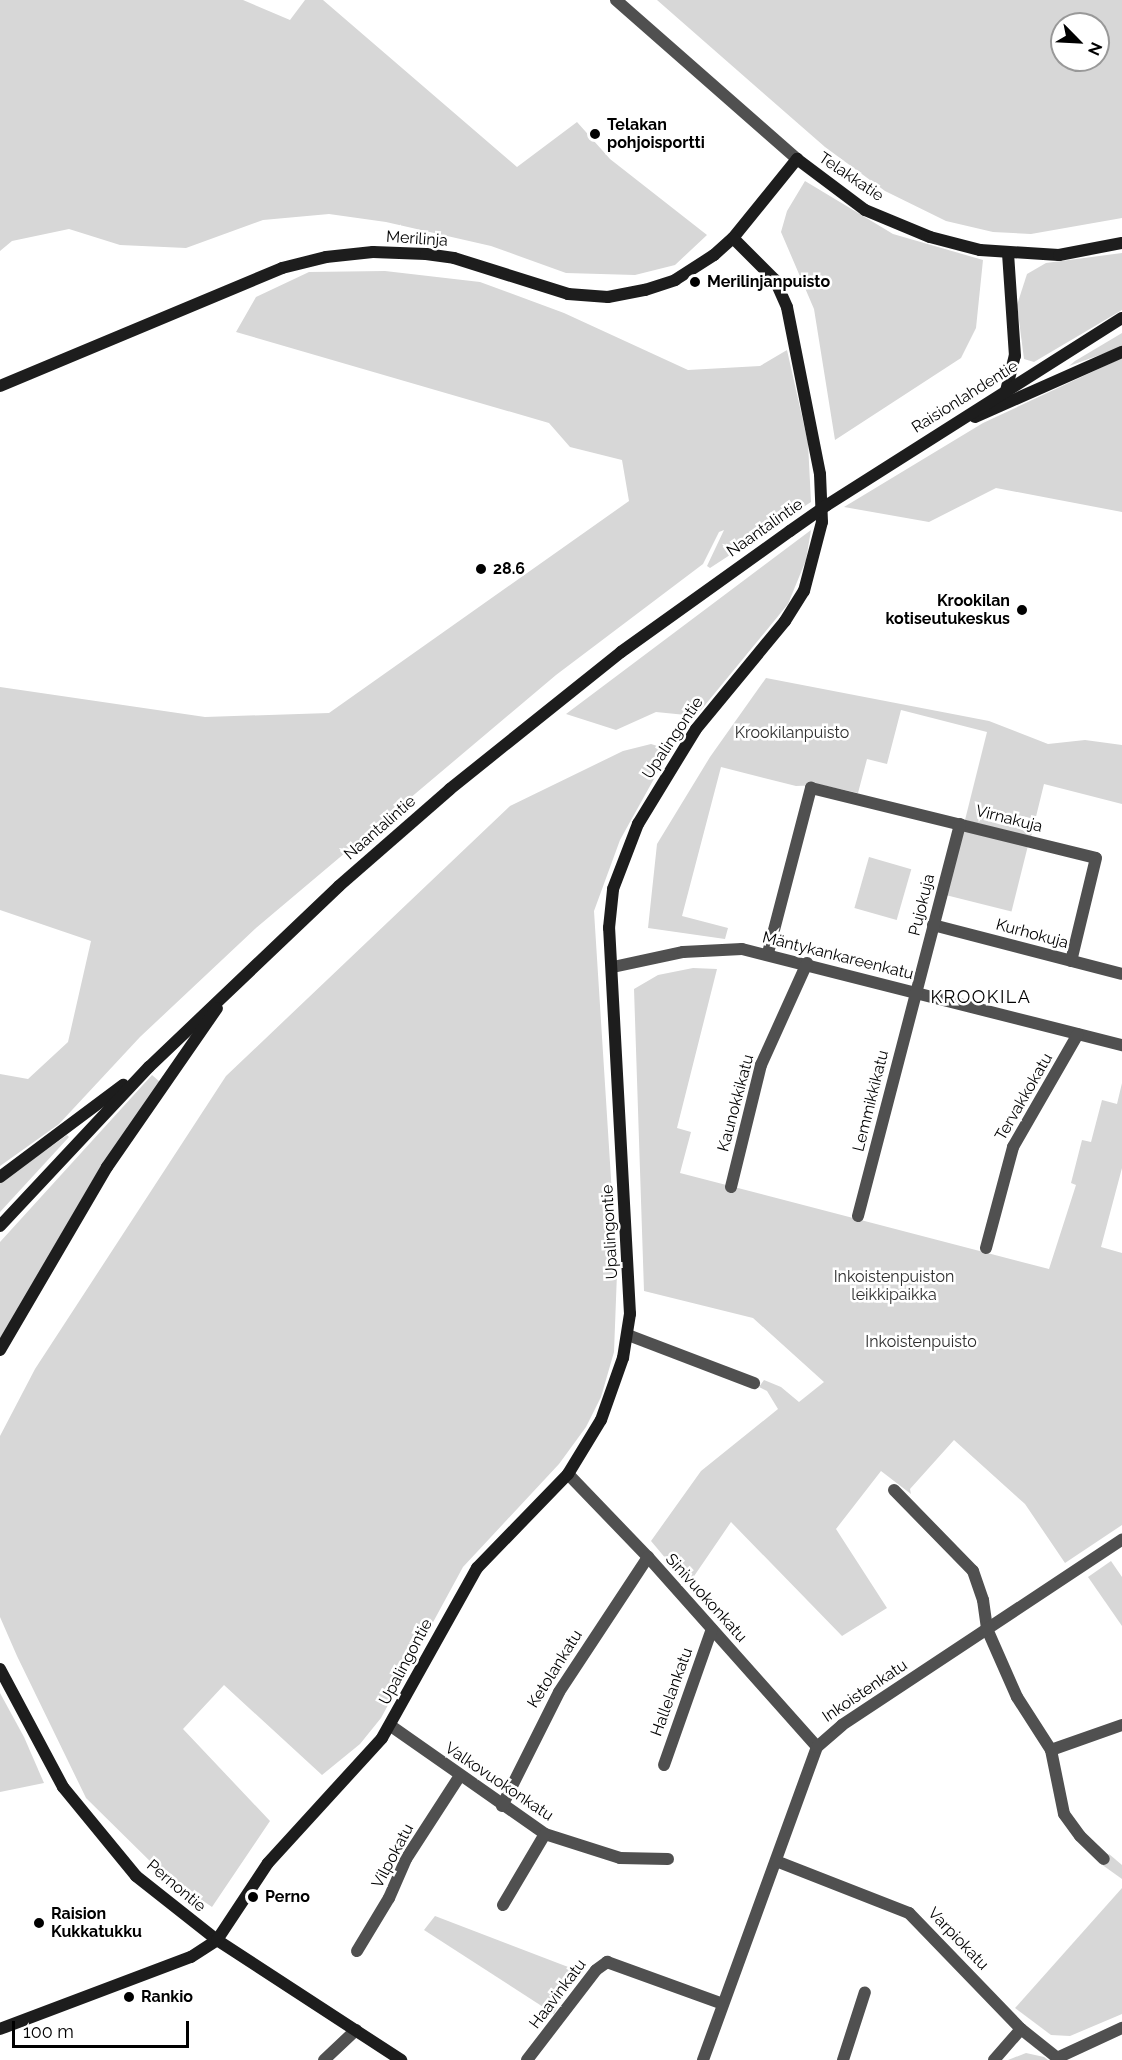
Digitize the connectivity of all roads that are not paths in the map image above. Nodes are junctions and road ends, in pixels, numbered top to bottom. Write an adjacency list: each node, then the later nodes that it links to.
1 (616, 0): 2 (street, Telakkatie)
2 (796, 159): 3 (street, Merilinja); 5 (street, Telakkatie)
3 (733, 238): 8 (street, Merilinja); 17 (street, Upalingontie)
4 (1122, 243): 5 (street, Telakkatie)
5 (1008, 253): 9 (street)
6 (1122, 318): 9 (street, Raisionlahdentie)
7 (1122, 352): 10 (street)
8 (0, 386)
9 (1006, 391): 10 (street, Raisionlahdentie)
10 (928, 440): 11 (street, Raisionlahdentie)
11 (827, 506): 19 (street, Naantalintie, bridge)
12 (960, 824): 13 (street, Pujokuja); 14 (street, Virnakuja); 15 (street, Virnakuja)
13 (933, 925): 15 (street, Kurhokuja); 20 (street, Pujokuja)
14 (768, 953): 16 (street, Mäntykankareenkatu); 17 (street, Mäntykankareenkatu)
15 (1071, 961): 18 (street, Kurhokuja)
16 (807, 963): 20 (street, Mäntykankareenkatu); 25 (street, Kaunokkikatu)
17 (613, 967): 29 (street, Upalingontie)
18 (1122, 974)
19 (235, 983): 23 (street, Naantalintie); 30 (street)
20 (916, 993): 21 (street, Mäntykankareenkatu); 26 (street, Lemmikkikatu)
21 (1078, 1034): 22 (street, Mäntykankareenkatu); 28 (street, Tervakkokatu)
22 (1122, 1045)
23 (149, 1067): 24 (street); 27 (street, Naantalintie)
24 (0, 1177)
25 (731, 1187)
26 (858, 1216)
27 (0, 1226)
28 (986, 1248)
29 (628, 1335): 31 (street); 32 (street, Upalingontie)
30 (0, 1350)
31 (754, 1383)
32 (568, 1474): 35 (street, Sinivuokonkatu); 40 (street, Upalingontie)
33 (894, 1490): 37 (street)
34 (1122, 1540): 37 (street, Inkoistenkatu)
35 (648, 1557): 36 (street, Sinivuokonkatu); 45 (street, Ketolankatu)
36 (712, 1629): 41 (street, Sinivuokonkatu); 43 (street, Hallelankatu)
37 (987, 1629): 41 (street, Inkoistenkatu); 42 (street)
38 (0, 1669): 51 (street, Pernontie)
39 (1122, 1725): 42 (street)
40 (391, 1726): 44 (street, Valkovuokonkatu); 51 (street, Upalingontie)
41 (817, 1746): 49 (street, Inkoistenkatu)
42 (1051, 1750): 48 (street)
43 (664, 1765)
44 (459, 1777): 45 (street, Valkovuokonkatu); 52 (street, Vilpokatu)
45 (502, 1806): 46 (street, Valkovuokonkatu)
46 (544, 1834): 47 (street, Valkovuokonkatu); 50 (street)
47 (668, 1859)
48 (1104, 1859)
49 (776, 1861): 54 (street, Inkoistenkatu); 57 (street, Varpiokatu)
50 (504, 1905)
51 (218, 1940): 56 (street, Upalingontie); 58 (street, Pernontie)
52 (357, 1951)
53 (865, 1992): 64 (street)
54 (723, 2004): 62 (street, Haavinkatu); 63 (street, Inkoistenkatu)
55 (1122, 2028): 59 (street)
56 (0, 2029)
57 (1021, 2029): 59 (street, Varpiokatu); 65 (street)
58 (356, 2030): 60 (street); 61 (street, Pernontie)
59 (1059, 2059)
60 (324, 2060)
61 (401, 2060)
62 (527, 2060)
63 (703, 2060)
64 (843, 2060)
65 (994, 2060)

